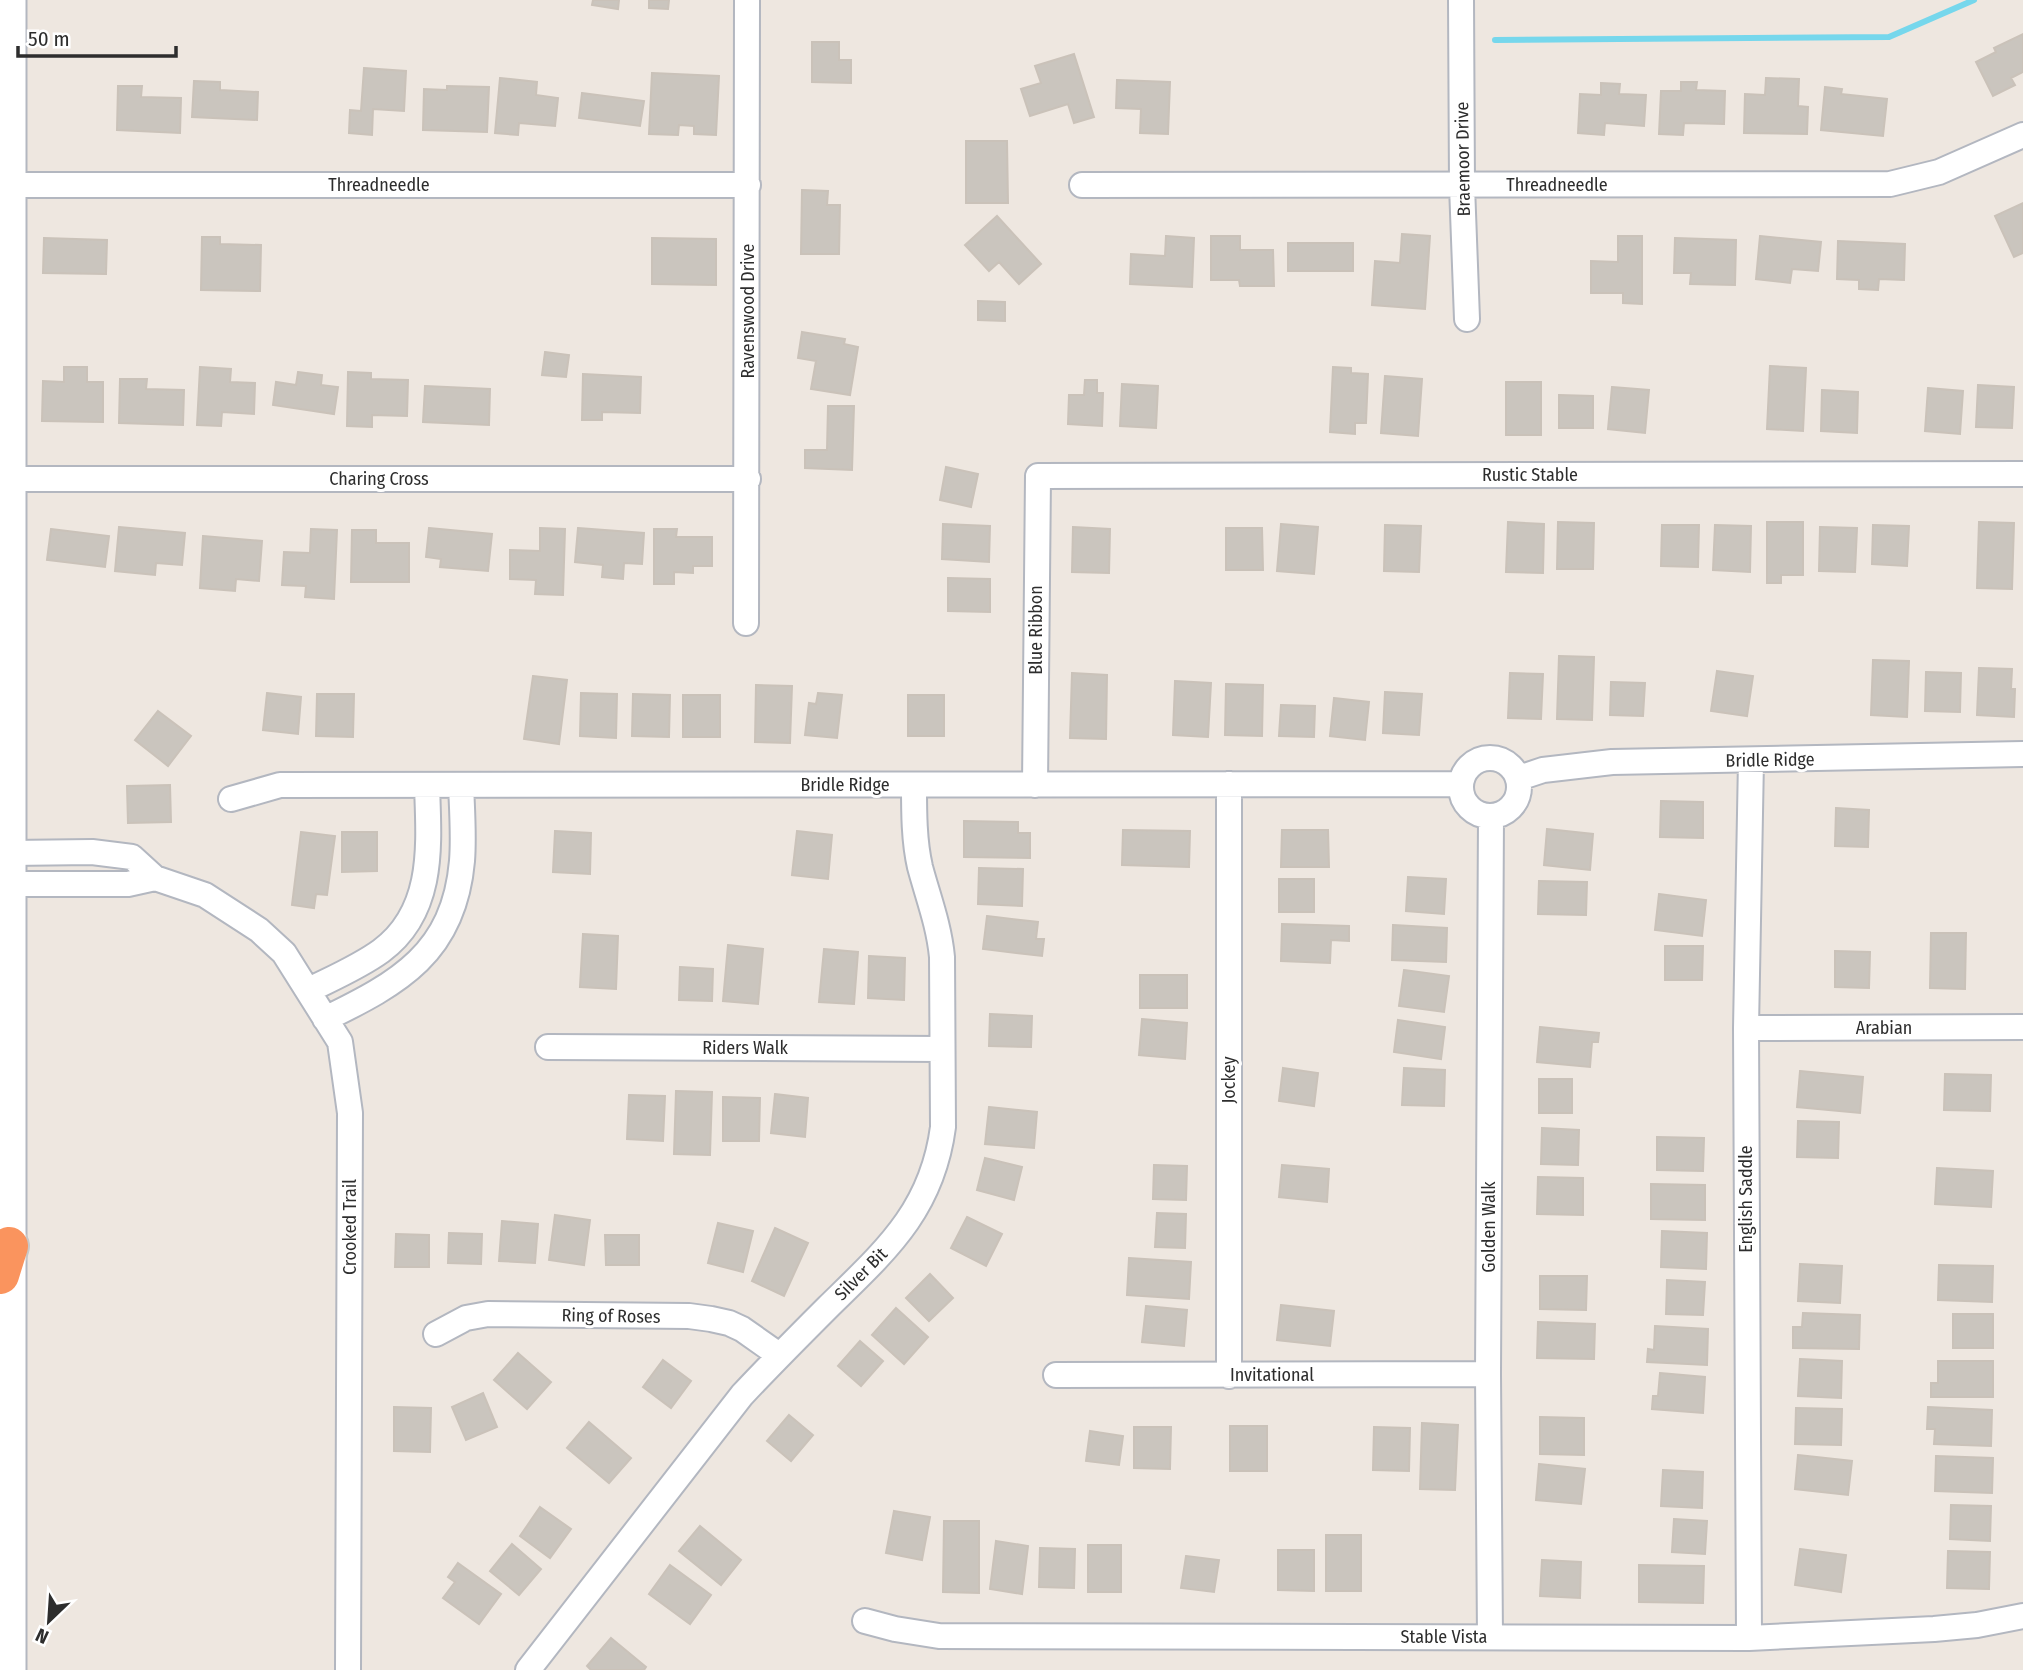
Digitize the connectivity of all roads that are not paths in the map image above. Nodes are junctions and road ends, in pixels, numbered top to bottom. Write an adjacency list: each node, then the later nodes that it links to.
1 (9, 0): 5 (main road)
2 (747, 0): 6 (street, Ravenswood Drive)
3 (1461, 0): 8 (street, Braemoor Drive)
4 (2023, 135): 8 (street, Threadneedle)
5 (9, 184): 6 (street, Threadneedle); 12 (main road)
6 (748, 185): 13 (street, Ravenswood Drive)
7 (1082, 186): 8 (street, Threadneedle)
8 (1462, 186): 9 (street, Braemoor Drive)
9 (1467, 319)
10 (2023, 474): 11 (street, Rustic Stable)
11 (1038, 476): 22 (street, Blue Ribbon)
12 (9, 478): 13 (street, Charing Cross); 26 (main road)
13 (748, 479): 14 (street, Ravenswood Drive)
14 (746, 623)
15 (2023, 754): 16 (street, Bridle Ridge)
16 (1751, 760): 17 (street, Bridle Ridge); 30 (street, English Saddle)
17 (1518, 778): 19 (street); 25 (street)
18 (1229, 784): 19 (street, Bridle Ridge); 22 (street, Bridle Ridge); 38 (street, Jockey)
19 (1461, 784): 25 (street)
20 (461, 785): 21 (street, Bridle Ridge); 23 (street, Bridle Ridge); 28 (street)
21 (914, 785): 22 (street, Bridle Ridge); 32 (street, Silver Bit)
22 (1035, 785)
23 (428, 786): 24 (street, Bridle Ridge); 27 (street)
24 (231, 799)
25 (1491, 816): 36 (street, Golden Walk)
26 (10, 869): 27 (street, Crooked Trail); 33 (main road)
27 (309, 990): 28 (street, Crooked Trail)
28 (325, 1019): 44 (street, Crooked Trail)
29 (2023, 1027): 30 (street, Arabian)
30 (1746, 1028): 42 (street, English Saddle)
31 (548, 1047): 32 (street, Riders Walk)
32 (942, 1049): 35 (street, Silver Bit)
33 (5, 1260): 43 (main road)
34 (436, 1334): 35 (street, Ring of Roses)
35 (779, 1355): 45 (street, Silver Bit)
36 (1488, 1374): 38 (street, Invitational); 41 (street, Golden Walk)
37 (1056, 1375): 38 (street, Invitational)
38 (1229, 1376)
39 (2023, 1616): 42 (street, Stable Vista)
40 (865, 1621): 41 (street, Stable Vista)
41 (1490, 1637): 42 (street, Stable Vista)
42 (1749, 1637)
43 (9, 1670)
44 (348, 1670)
45 (528, 1670)

